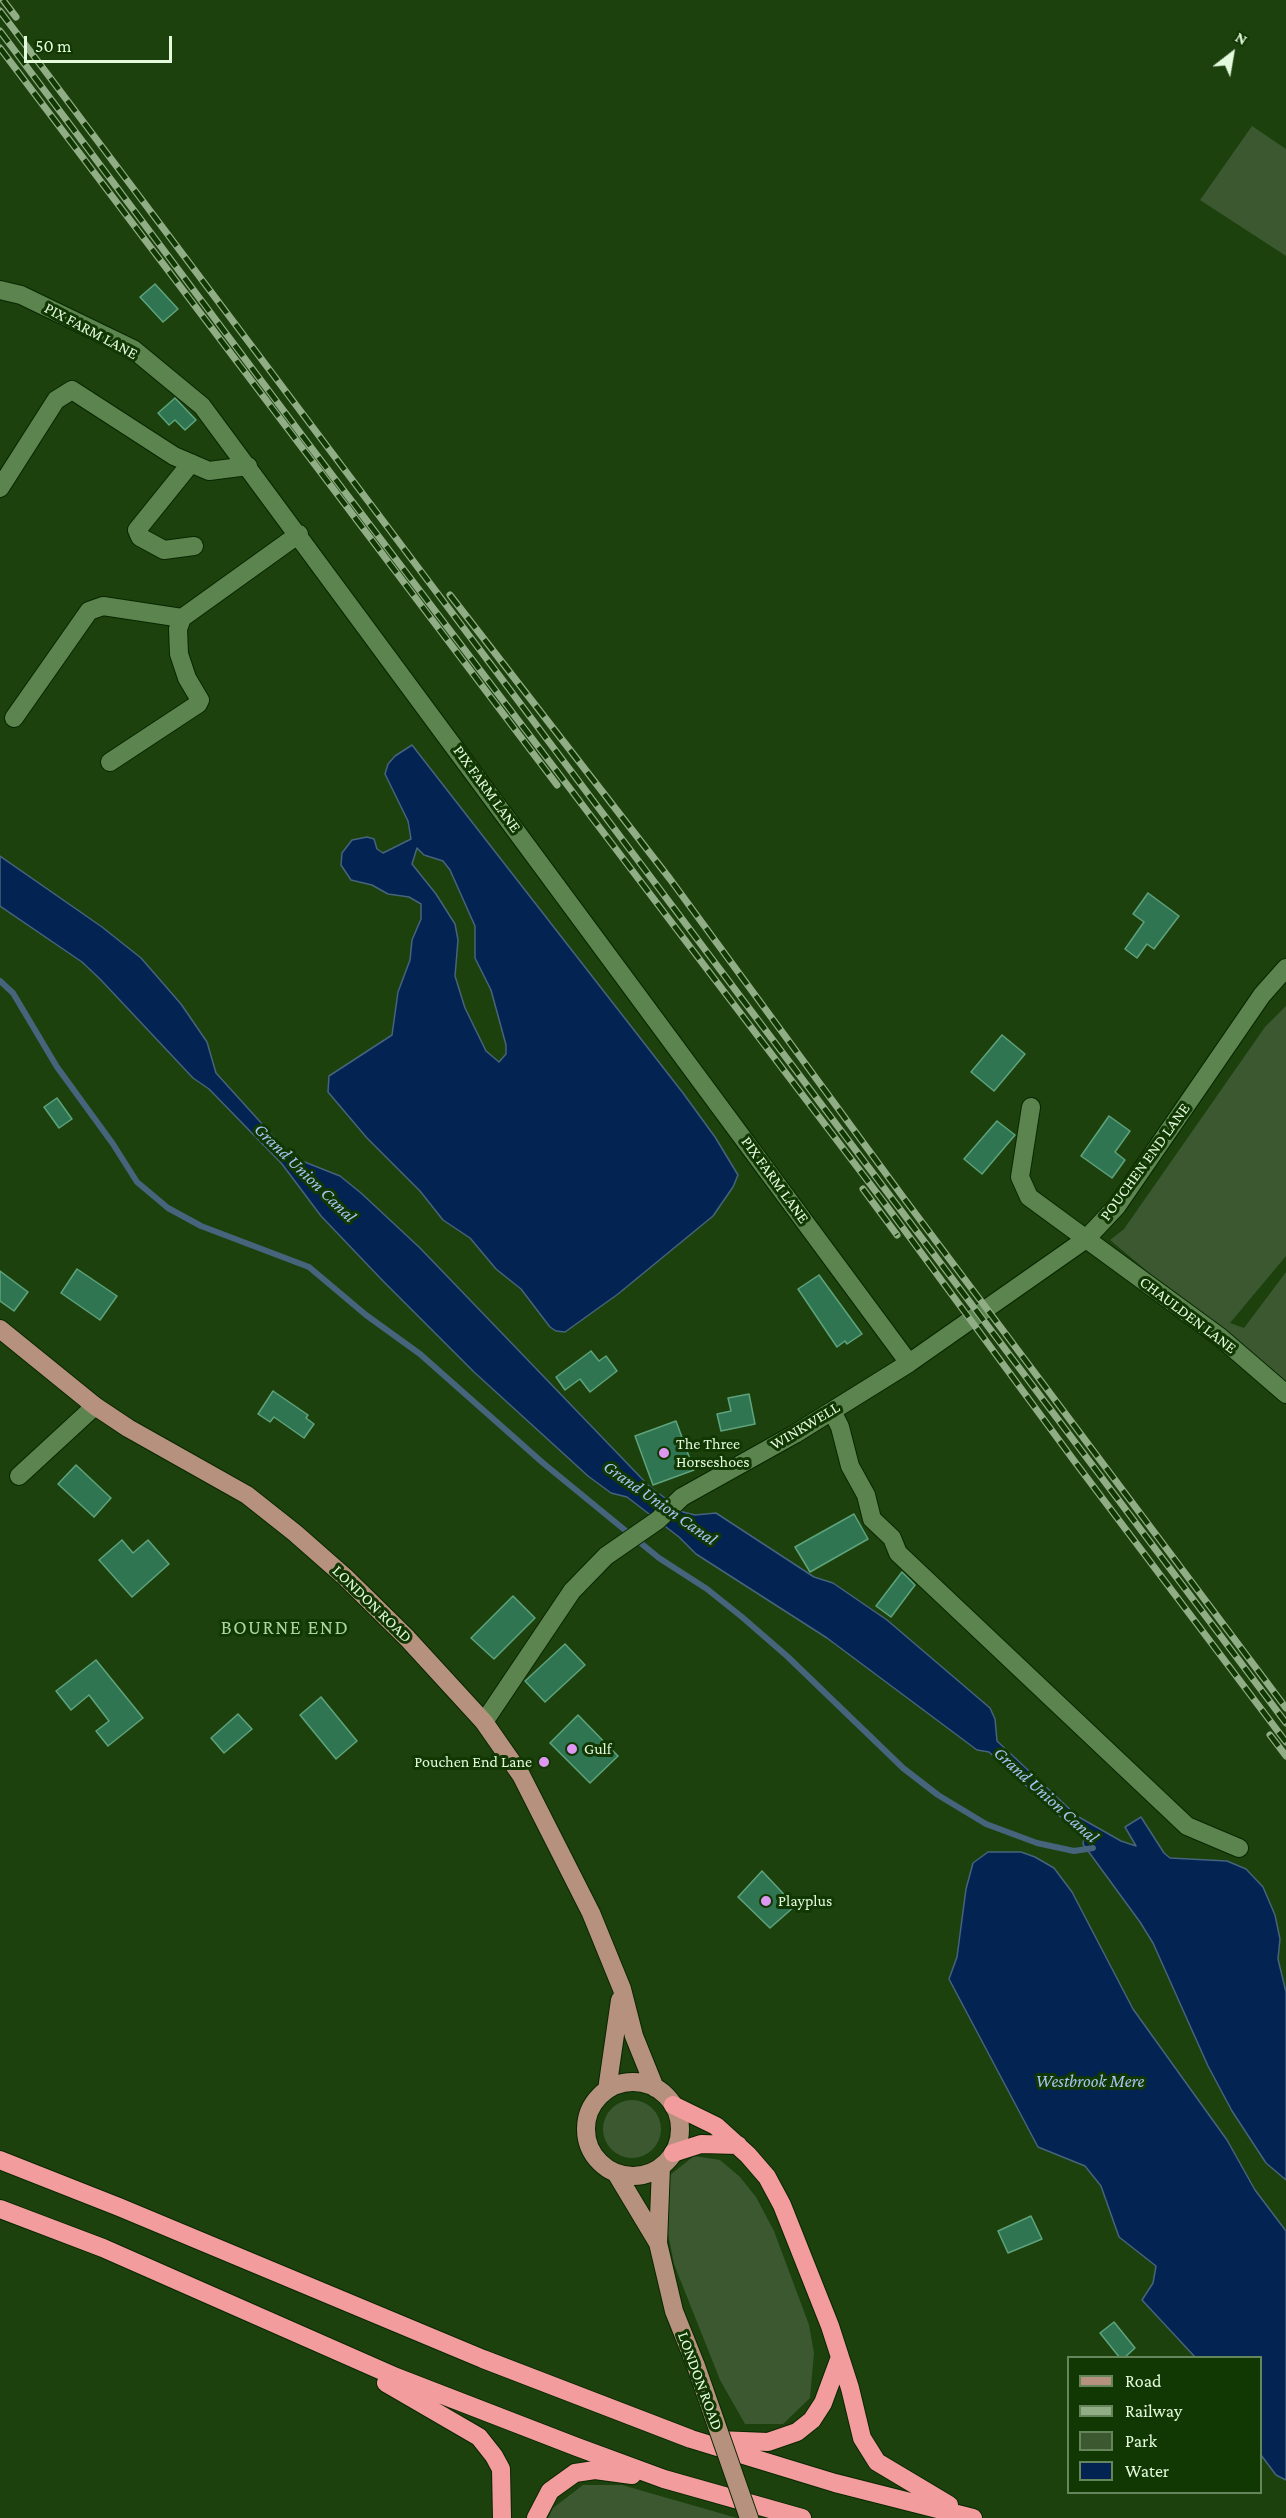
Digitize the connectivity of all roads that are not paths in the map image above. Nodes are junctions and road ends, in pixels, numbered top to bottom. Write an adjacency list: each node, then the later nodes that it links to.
1 (0, 290): 3 (street, PIX FARM LANE)
2 (191, 463): 3 (street); 4 (street); 6 (street)
3 (248, 466): 5 (street, PIX FARM LANE)
4 (0, 488)
5 (299, 534): 7 (street); 14 (street, PIX FARM LANE)
6 (194, 546)
7 (182, 618): 8 (street); 9 (street)
8 (14, 718)
9 (110, 762)
10 (1286, 968): 12 (street, POUCHEN END LANE)
11 (1031, 1107): 12 (street, CHAULDEN LANE)
12 (1086, 1239): 14 (street, POUCHEN END LANE); 15 (street, CHAULDEN LANE)
13 (0, 1329): 16 (main road, LONDON ROAD)
14 (909, 1363): 17 (street, WINKWELL)
15 (1286, 1394)
16 (95, 1406): 18 (street); 19 (main road, LONDON ROAD)
17 (832, 1411): 19 (street, WINKWELL); 20 (street)
18 (19, 1476)
19 (483, 1722): 21 (main road, LONDON ROAD)
20 (1239, 1848)
21 (622, 1989): 22 (main road, LONDON ROAD); 23 (main road)
22 (655, 2088): 23 (main road); 24 (main road)
23 (607, 2090): 29 (main road)
24 (673, 2105): 25 (highway); 26 (main road)
25 (738, 2145): 26 (highway); 33 (highway)
26 (673, 2153): 28 (main road)
27 (0, 2160): 34 (highway)
28 (661, 2167): 29 (main road); 31 (main road, LONDON ROAD)
29 (616, 2173): 31 (main road, LONDON ROAD)
30 (0, 2209): 32 (highway)
31 (658, 2243): 38 (main road, LONDON ROAD, bridge)
32 (301, 2337): 35 (highway); 36 (highway)
33 (840, 2358): 34 (highway); 40 (highway)
34 (691, 2439): 40 (highway)
35 (664, 2479): 37 (highway); 39 (highway)
36 (502, 2518)
37 (536, 2518)
38 (749, 2518)
39 (802, 2518)
40 (972, 2518)

